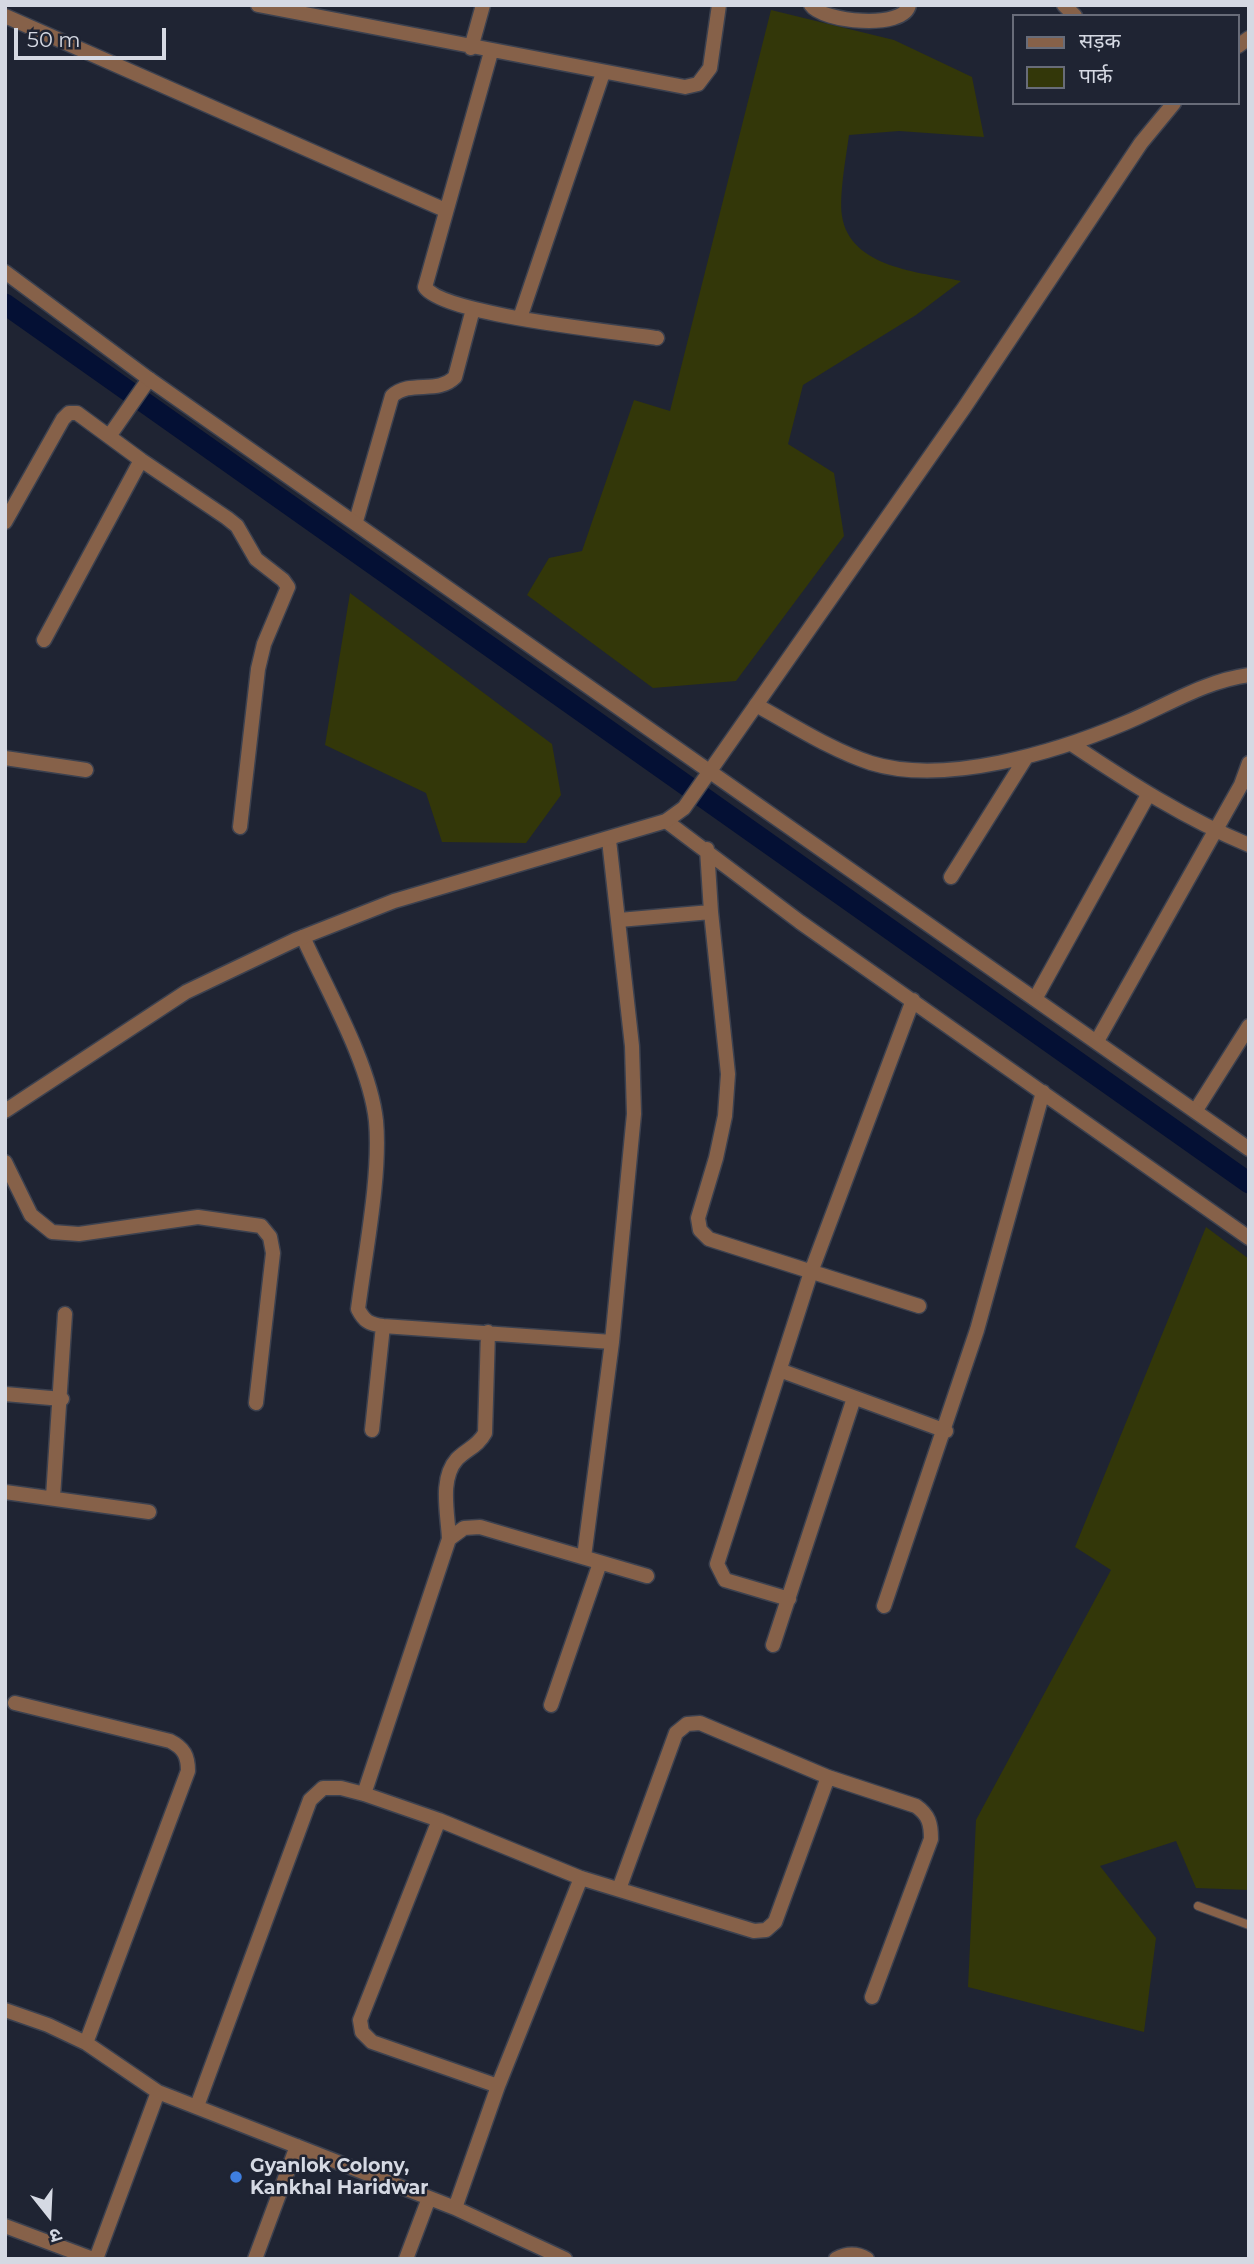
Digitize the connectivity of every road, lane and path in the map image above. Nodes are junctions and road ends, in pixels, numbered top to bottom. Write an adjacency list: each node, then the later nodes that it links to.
1 (258, 5): 7 (street)
2 (483, 5): 7 (street)
3 (719, 5): 9 (street)
4 (811, 5): 5 (street)
5 (909, 5)
6 (5, 16): 11 (street)
7 (471, 48): 8 (street)
8 (491, 52): 9 (street); 11 (street)
9 (603, 73): 14 (street)
10 (1172, 105): 23 (street)
11 (445, 210): 13 (street)
12 (5, 272): 16 (street)
13 (472, 309): 14 (street); 19 (street)
14 (520, 318): 15 (street)
15 (657, 338)
16 (149, 379): 17 (street); 19 (street)
17 (110, 435): 18 (street); 20 (street)
18 (141, 460): 21 (street); 32 (street)
19 (356, 521): 29 (street)
20 (5, 522)
21 (44, 640)
22 (1249, 675): 24 (street)
23 (757, 705): 26 (street); 29 (street)
24 (1073, 745): 26 (street); 30 (street)
25 (5, 758): 28 (street)
26 (1025, 759): 37 (street)
27 (1249, 764): 33 (street)
28 (86, 770)
29 (707, 777): 31 (street); 41 (street)
30 (1148, 795): 33 (street); 41 (street)
31 (666, 821): 34 (street); 36 (street)
32 (240, 827)
33 (1214, 831): 35 (street); 44 (street)
34 (609, 839): 39 (street); 40 (street)
35 (1249, 845)
36 (707, 849): 38 (street); 42 (street)
37 (951, 877)
38 (711, 912): 39 (street); 51 (street)
39 (618, 920): 56 (street)
40 (303, 937): 47 (street); 54 (street)
41 (1035, 999): 44 (street)
42 (913, 1000): 45 (street); 51 (street)
43 (1249, 1026): 46 (street)
44 (1097, 1041): 46 (street)
45 (1043, 1093): 50 (street); 63 (street)
46 (1196, 1110): 48 (street)
47 (5, 1111)
48 (1249, 1149)
49 (5, 1162): 61 (street)
50 (1249, 1238)
51 (811, 1272): 52 (street); 57 (street)
52 (919, 1306)
53 (65, 1314): 60 (street)
54 (383, 1326): 55 (street); 62 (street)
55 (488, 1332): 56 (street); 67 (street)
56 (612, 1342): 68 (street)
57 (782, 1371): 59 (street); 71 (street)
58 (5, 1394): 60 (street)
59 (854, 1398): 63 (street); 71 (street)
60 (62, 1399): 65 (street)
61 (256, 1403)
62 (372, 1430)
63 (946, 1431): 72 (street)
64 (5, 1492): 65 (street)
65 (53, 1497): 66 (street)
66 (149, 1511)
67 (449, 1539): 68 (street); 77 (street)
68 (584, 1557): 69 (street)
69 (600, 1563): 70 (street); 75 (street)
70 (647, 1576)
71 (789, 1600): 73 (street)
72 (884, 1606)
73 (773, 1645)
74 (15, 1703): 85 (street)
75 (551, 1705)
76 (828, 1777): 80 (street); 80 (street); 83 (street)
77 (364, 1794): 78 (street); 88 (street)
78 (439, 1819): 79 (street); 86 (street)
79 (581, 1878): 80 (street); 86 (street)
80 (619, 1889)
81 (1198, 1906): 82 (lane)
82 (1249, 1925)
83 (872, 1997)
84 (5, 2010): 85 (street)
85 (86, 2043): 87 (street)
86 (498, 2086): 91 (street)
87 (158, 2092): 88 (street); 93 (street)
88 (197, 2105): 89 (street)
89 (297, 2146): 90 (street); 94 (street)
90 (429, 2199): 91 (street); 95 (street)
91 (455, 2208): 96 (street)
92 (5, 2226): 93 (street)
93 (95, 2259)
94 (255, 2259)
95 (406, 2259)
96 (565, 2259)
97 (836, 2259): 98 (street)
98 (867, 2259)

